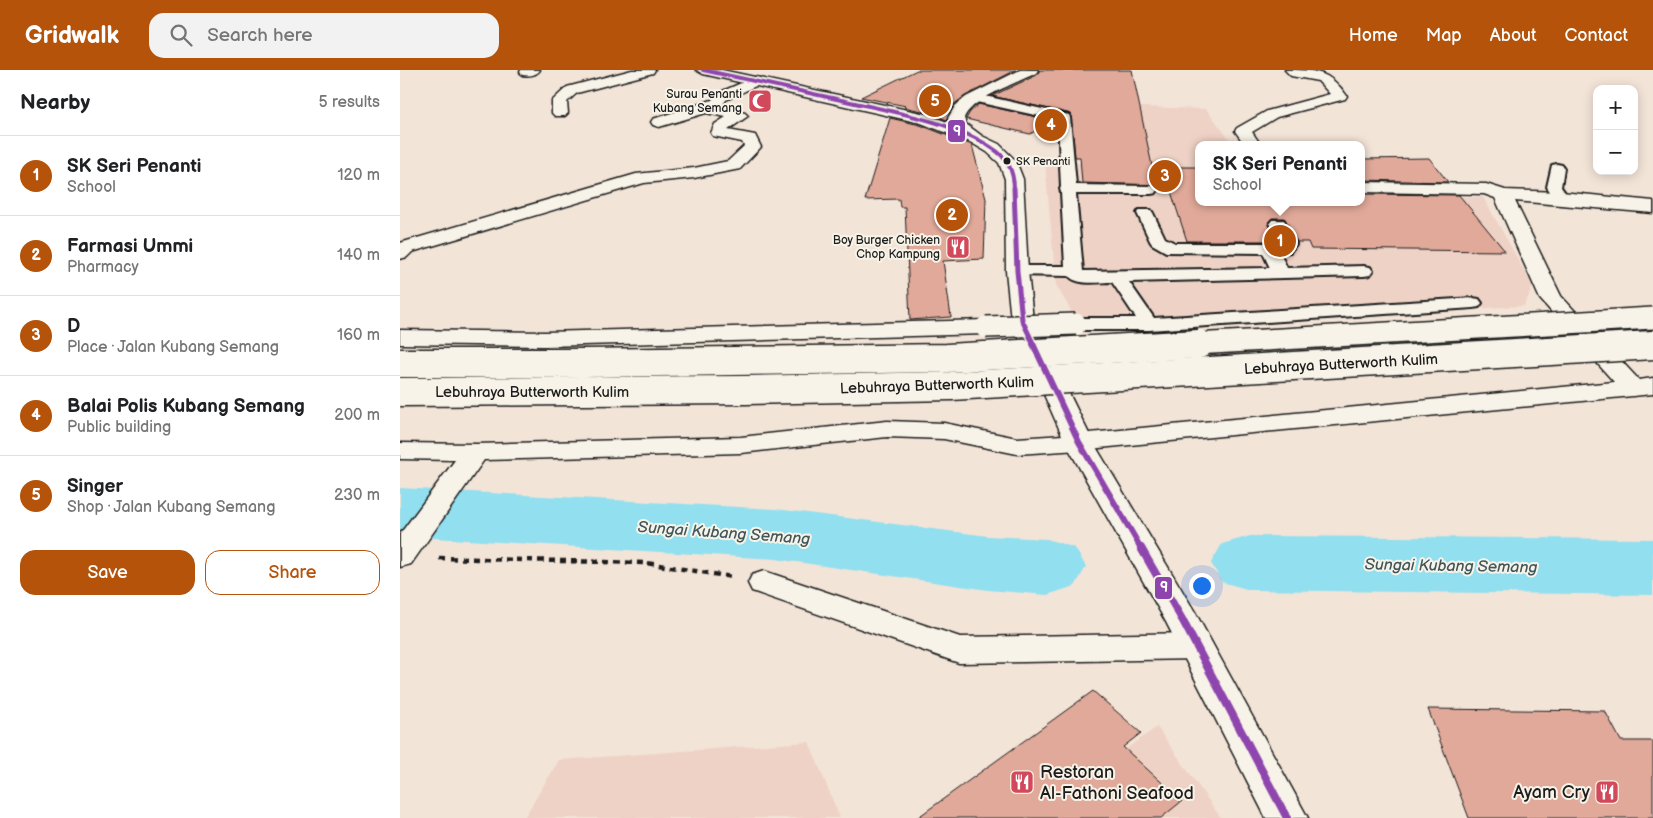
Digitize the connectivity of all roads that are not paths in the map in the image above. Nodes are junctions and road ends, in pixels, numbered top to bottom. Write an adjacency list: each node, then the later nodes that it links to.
1 (648, 70): 9 (main road)
2 (703, 70): 5 (main road)
3 (1031, 70): 6 (main road)
4 (1292, 70): 12 (main road)
5 (753, 76): 7 (main road); 8 (main road)
6 (974, 99): 8 (main road); 11 (main road); 15 (lane)
7 (705, 108): 10 (main road); 23 (main road)
8 (896, 111): 11 (main road)
9 (560, 113)
10 (659, 122)
11 (976, 139): 24 (main road)
12 (1250, 141)
13 (1557, 168): 18 (lane)
14 (1365, 187): 17 (main road)
15 (1068, 190): 16 (lane); 25 (lane)
16 (1152, 190)
17 (1503, 195): 18 (main road); 36 (main road)
18 (1560, 198): 19 (main road)
19 (1653, 207)
20 (1145, 213): 22 (lane)
21 (1278, 223): 22 (lane)
22 (1269, 248): 27 (lane)
23 (402, 250)
24 (1017, 271): 25 (lane); 38 (main road)
25 (1074, 271): 28 (lane)
26 (1364, 271): 27 (lane)
27 (1281, 273): 28 (lane)
28 (1117, 277): 32 (lane)
29 (1473, 304): 32 (lane)
30 (1653, 318): 35 (main road, Lebuhraya Butterworth Kulim, bridge)
31 (1076, 324): 32 (lane); 33 (main road, bridge)
32 (1149, 324)
33 (400, 337)
34 (1653, 345): 37 (main road, Lebuhraya Butterworth Kulim, bridge)
35 (400, 363)
36 (1643, 387): 38 (main road)
37 (400, 392)
38 (1083, 448): 40 (main road); 43 (main road)
39 (400, 451): 40 (main road)
40 (476, 452): 41 (main road)
41 (414, 551)
42 (764, 583): 43 (main road)
43 (1190, 634): 44 (main road)
44 (1287, 818)

